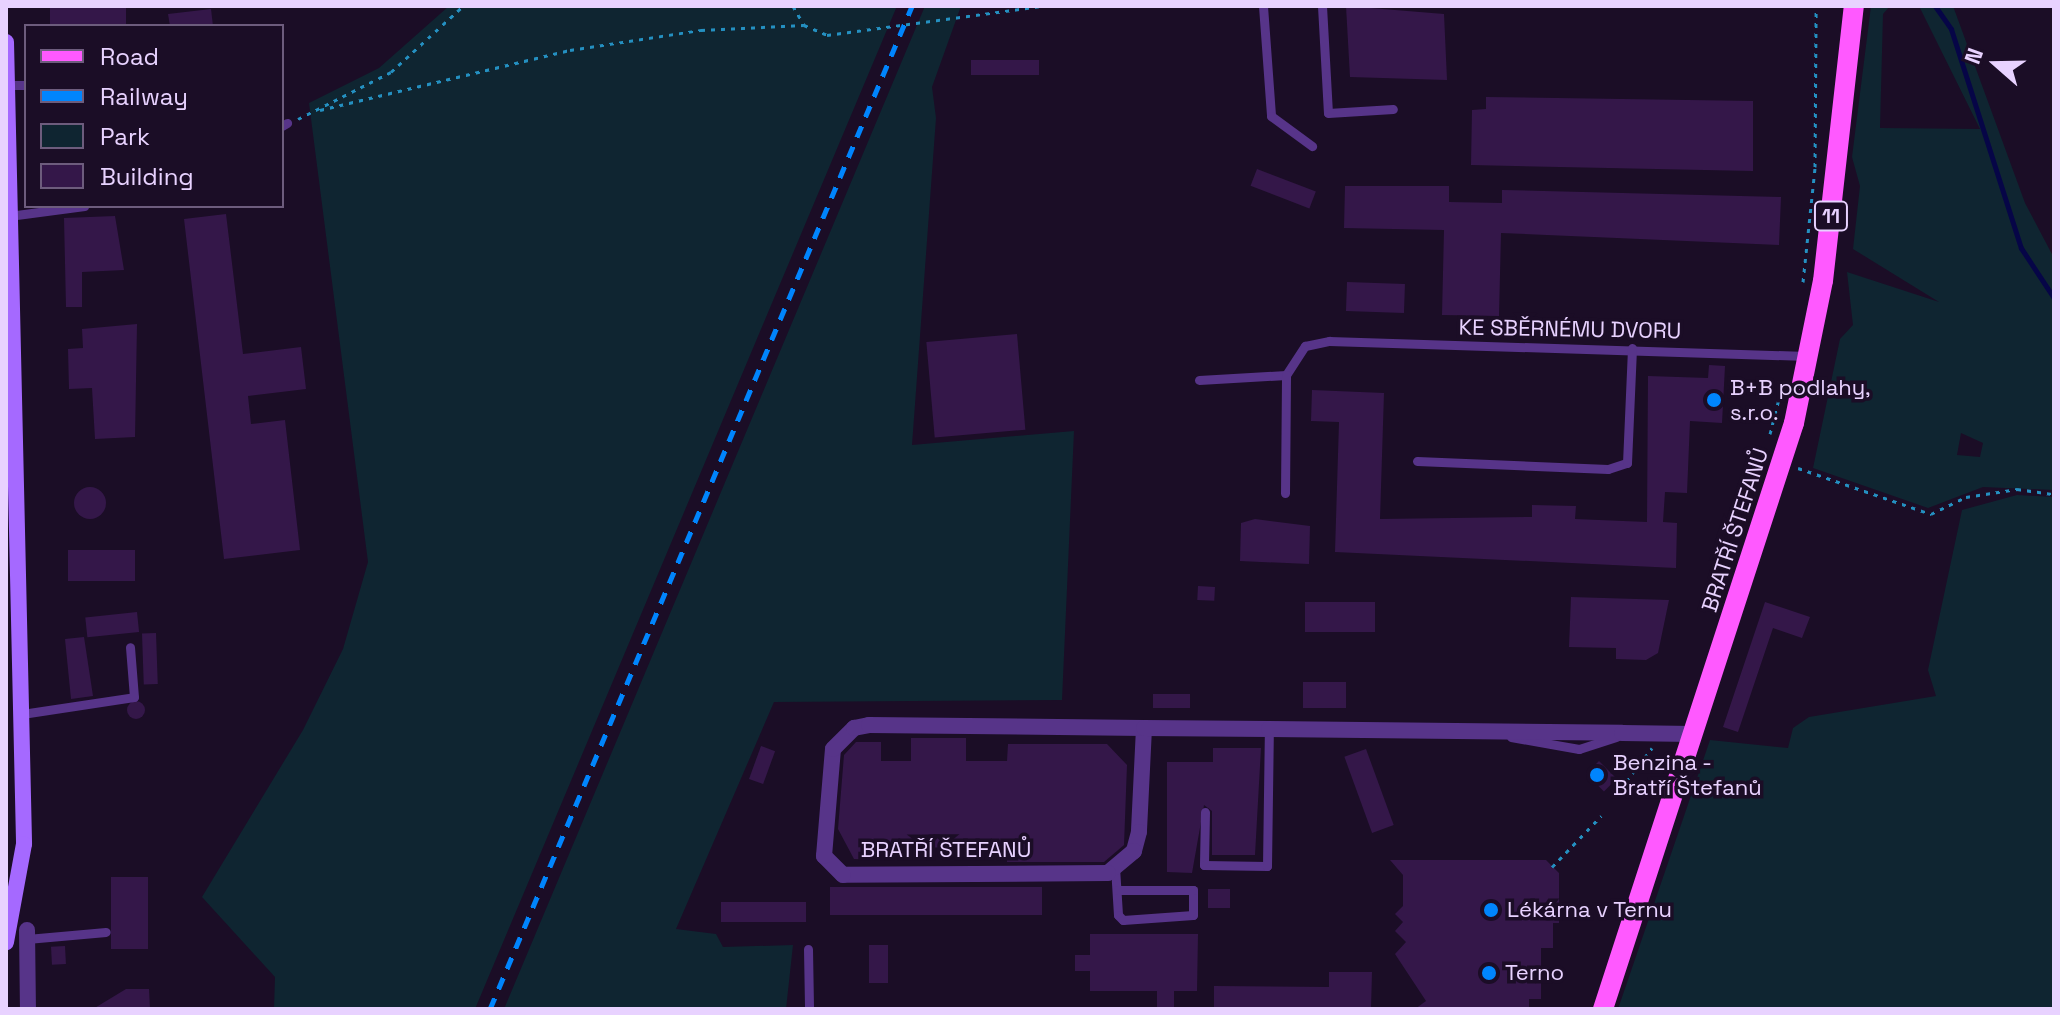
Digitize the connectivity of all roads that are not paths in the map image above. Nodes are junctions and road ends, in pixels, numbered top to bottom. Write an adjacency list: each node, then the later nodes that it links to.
1 (1263, 6): 7 (lane)
2 (1322, 6): 6 (lane)
3 (1854, 6): 13 (main road, BRATŘÍ ŠTEFANŮ / 11)
4 (6, 42): 5 (main road)
5 (8, 85): 10 (main road)
6 (1393, 109)
7 (1312, 146)
8 (64, 208): 9 (lane)
9 (44, 210): 10 (lane)
10 (9, 216): 11 (main road)
11 (8, 324): 18 (main road)
12 (1632, 348): 13 (lane, KE SBĚRNÉMU DVORU); 14 (lane, KE SBĚRNÉMU DVORU); 16 (lane)
13 (1810, 356): 23 (main road, BRATŘÍ ŠTEFANŮ / 11)
14 (1286, 375): 15 (lane); 17 (lane)
15 (1199, 380)
16 (1417, 461)
17 (1285, 493)
18 (13, 627): 20 (main road)
19 (130, 647): 20 (lane)
20 (22, 714): 29 (main road)
21 (1144, 728): 22 (street, BRATŘÍ ŠTEFANŮ); 25 (street); 25 (street, BRATŘÍ ŠTEFANŮ)
22 (1269, 729): 23 (street, BRATŘÍ ŠTEFANŮ); 24 (lane)
23 (1693, 734): 33 (main road, BRATŘÍ ŠTEFANŮ / 11)
24 (1205, 812)
25 (1115, 867): 26 (lane)
26 (1118, 890): 26 (lane)
27 (106, 932): 28 (lane)
28 (27, 934): 31 (street)
29 (6, 942)
30 (808, 949): 32 (lane)
31 (28, 1009)
32 (809, 1009)
33 (1603, 1009)

